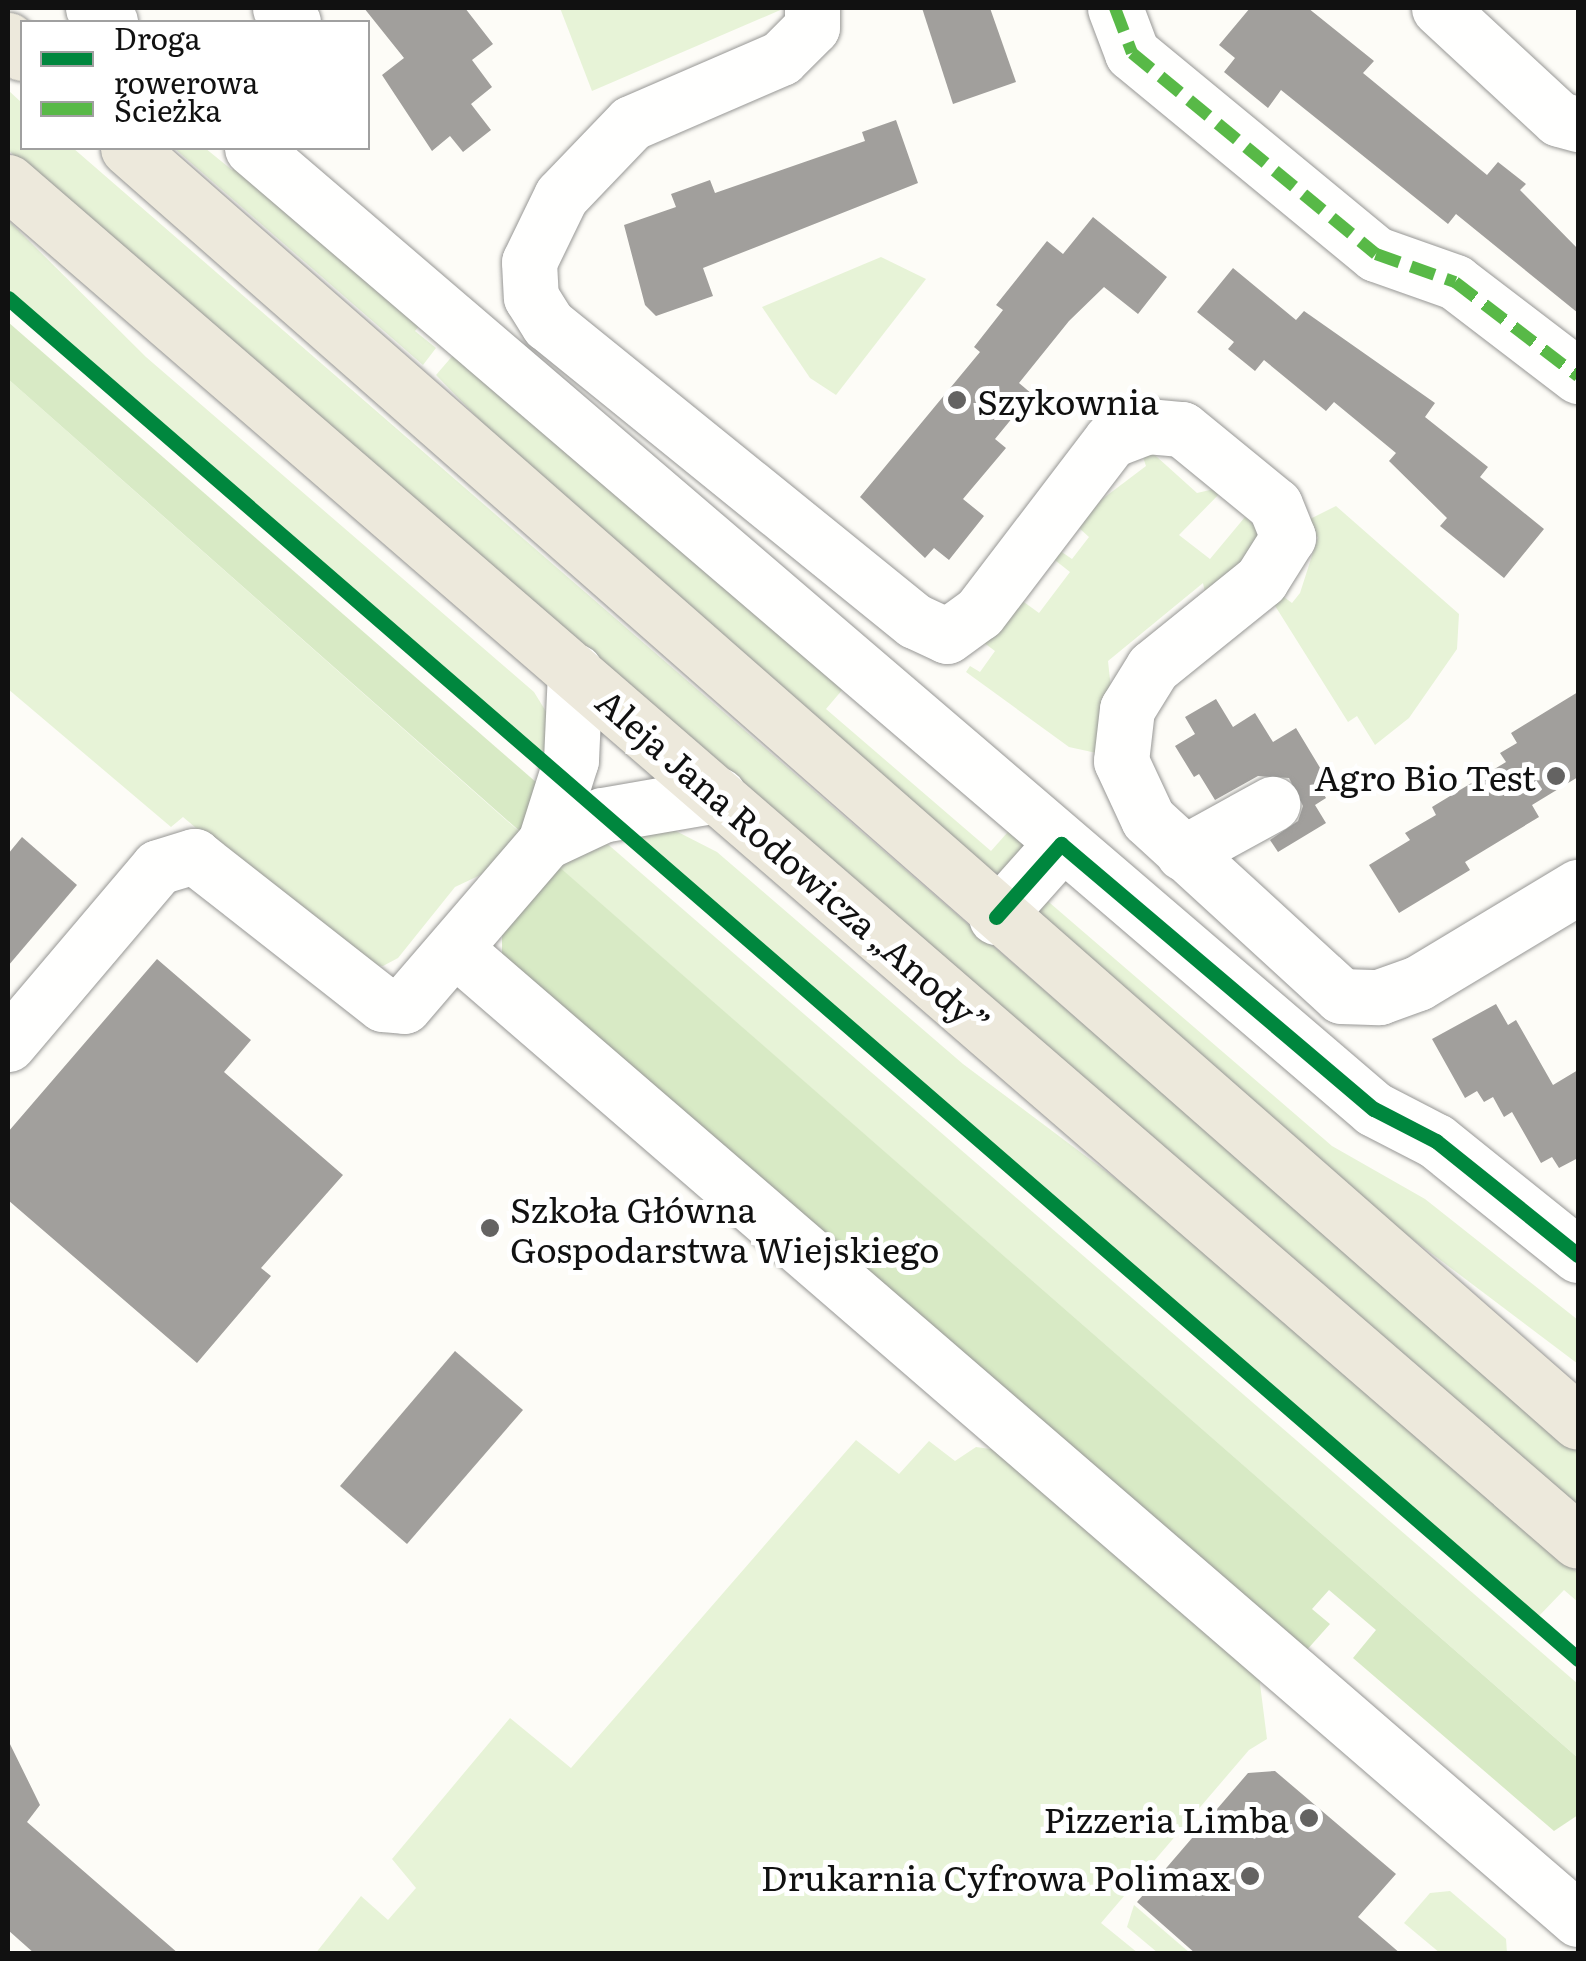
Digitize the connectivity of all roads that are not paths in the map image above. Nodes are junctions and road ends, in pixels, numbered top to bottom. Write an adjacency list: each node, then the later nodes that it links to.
1 (812, 8): 8 (street)
2 (1115, 8): 10 (street)
3 (1439, 8): 4 (street)
4 (1578, 124)
5 (130, 150): 18 (main road)
6 (254, 150): 9 (street)
7 (8, 182): 11 (main road, Aleja Jana Rodowicza „Anody”)
8 (532, 297): 9 (street); 16 (street)
9 (479, 345): 15 (street)
10 (1578, 376)
11 (575, 671): 12 (main road, Aleja Jana Rodowicza „Anody”); 14 (street)
12 (718, 795): 14 (street); 23 (main road, Aleja Jana Rodowicza „Anody”)
13 (1272, 804): 16 (street)
14 (545, 842): 19 (street)
15 (1061, 844): 18 (street); 21 (street)
16 (1183, 853): 17 (street)
17 (1578, 887)
18 (996, 918): 22 (main road)
19 (454, 949): 20 (street); 24 (street)
20 (8, 1044)
21 (1578, 1255)
22 (1578, 1422)
23 (1578, 1541)
24 (1578, 1920)

